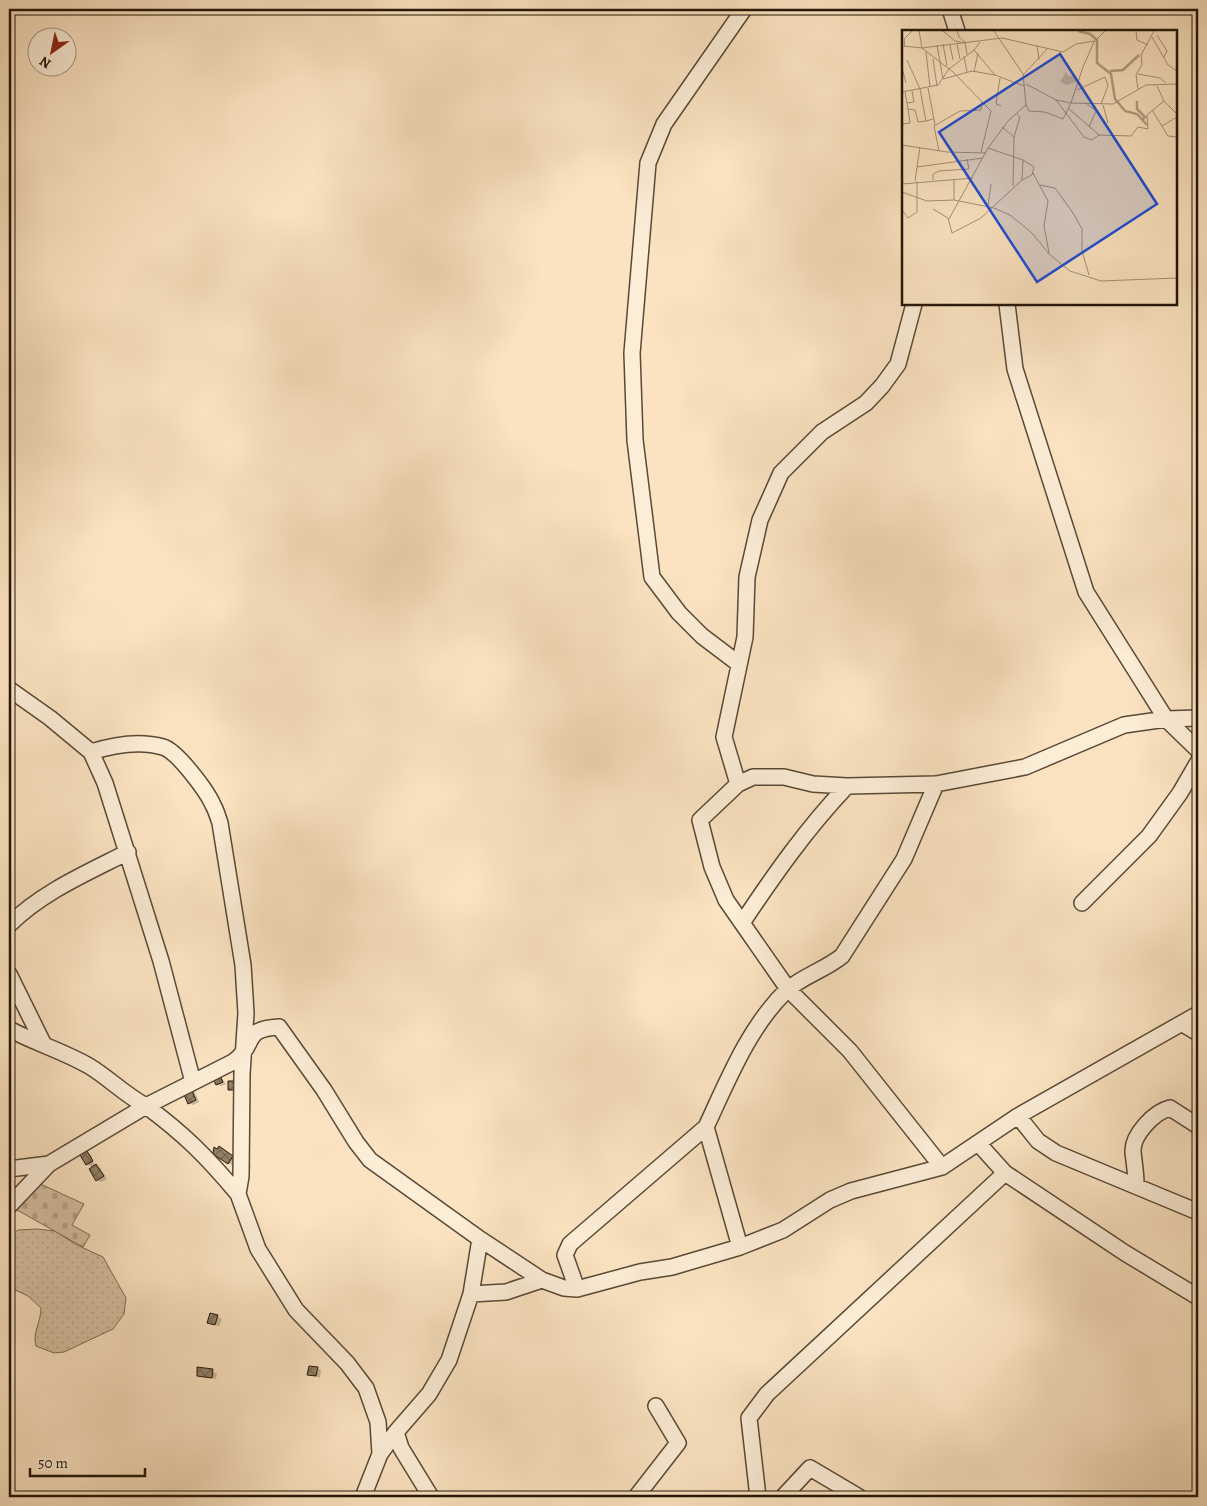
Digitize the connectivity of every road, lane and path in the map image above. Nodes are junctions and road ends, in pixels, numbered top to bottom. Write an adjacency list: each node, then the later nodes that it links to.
1 (744, 9): 6 (street)
2 (950, 9): 3 (street)
3 (957, 30)
4 (914, 305): 6 (street)
5 (1007, 305): 9 (street)
6 (739, 664): 13 (street)
7 (9, 689): 11 (street)
8 (1198, 718): 9 (street)
9 (1166, 719): 10 (street); 14 (street)
10 (1198, 750)
11 (91, 752): 16 (street); 27 (street)
12 (1198, 762): 17 (street)
13 (738, 784): 15 (street); 18 (street)
14 (936, 784): 15 (street); 21 (street)
15 (847, 786): 18 (street)
16 (128, 852): 19 (street); 28 (street)
17 (1082, 903)
18 (742, 923): 21 (street)
19 (9, 925)
20 (9, 974): 26 (street)
21 (788, 990): 32 (street); 35 (street)
22 (1198, 1014): 23 (street)
23 (1184, 1024): 25 (street); 30 (street)
24 (9, 1029): 26 (street)
25 (1198, 1033)
26 (43, 1044): 29 (street)
27 (244, 1052): 28 (street); 39 (street); 42 (street)
28 (193, 1082): 29 (street)
29 (146, 1106): 34 (street); 39 (street)
30 (1018, 1116): 33 (street); 38 (street)
31 (1198, 1126): 38 (street)
32 (706, 1127): 43 (street); 45 (street)
33 (978, 1143): 35 (street); 37 (street)
34 (49, 1164): 36 (street); 40 (street)
35 (942, 1167): 43 (street)
36 (9, 1169)
37 (1005, 1172): 47 (street); 54 (street)
38 (1136, 1184): 41 (street)
39 (238, 1194): 50 (street)
40 (9, 1206)
41 (1198, 1212)
42 (480, 1239): 44 (street); 46 (street)
43 (740, 1247): 45 (street)
44 (542, 1280): 45 (street); 46 (street)
45 (577, 1289)
46 (471, 1294): 49 (street)
47 (1198, 1297)
48 (656, 1406): 53 (street)
49 (396, 1432): 50 (street); 52 (street)
50 (380, 1454): 51 (street)
51 (362, 1497)
52 (431, 1497)
53 (636, 1497)
54 (758, 1497)
55 (783, 1497): 56 (street)
56 (859, 1497)

